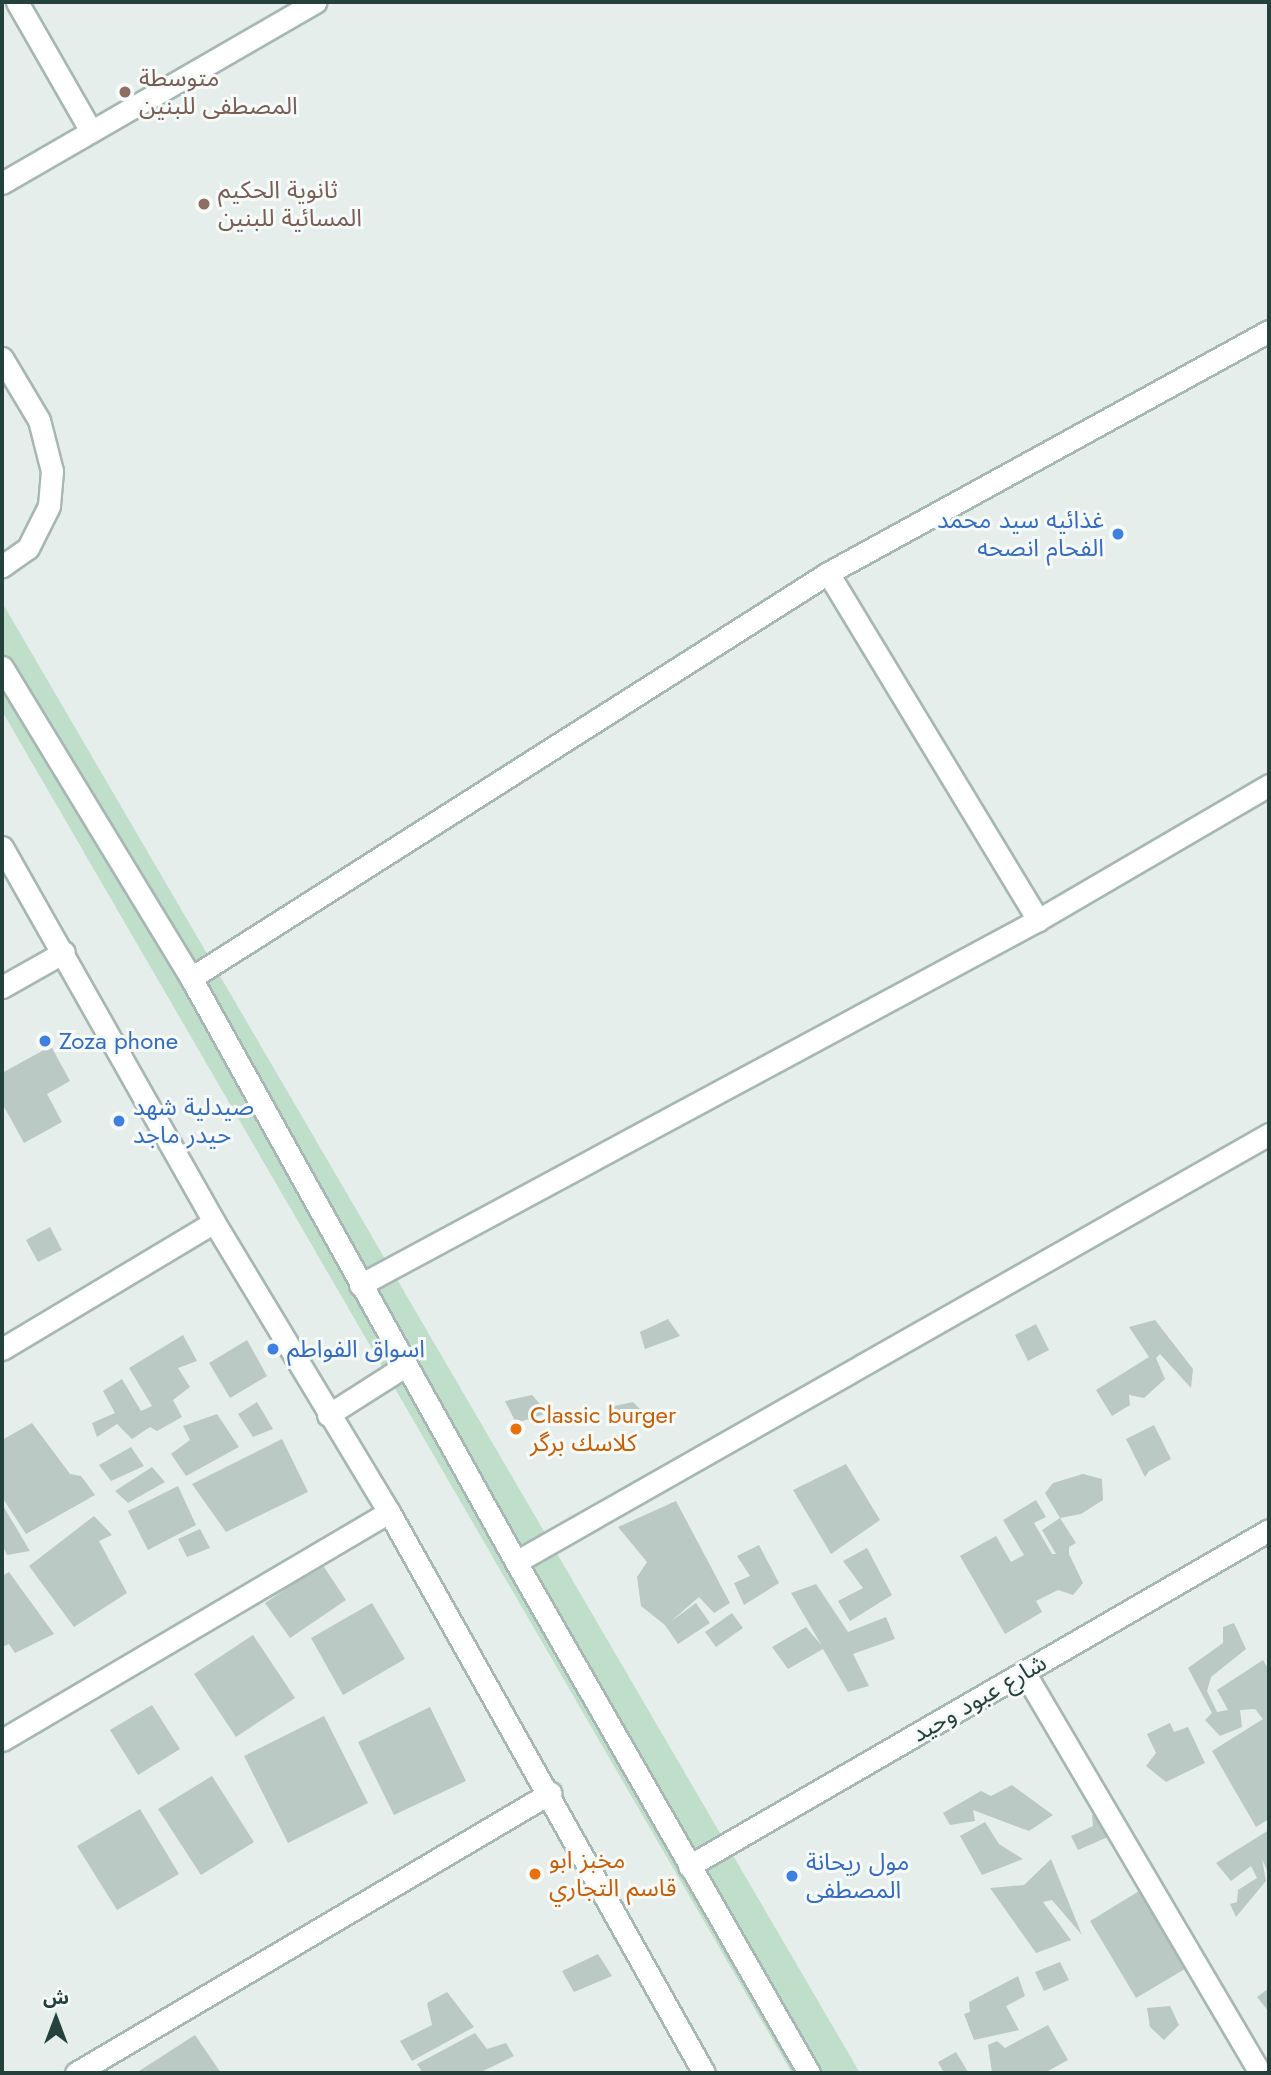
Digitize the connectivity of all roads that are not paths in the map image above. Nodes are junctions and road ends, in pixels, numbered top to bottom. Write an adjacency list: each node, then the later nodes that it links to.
1 (17, 2): 3 (street)
2 (314, 2): 3 (street)
3 (91, 131): 4 (street)
4 (2, 183)
5 (1269, 331): 8 (street)
6 (2, 358): 7 (street)
7 (2, 566)
8 (828, 573): 12 (street); 14 (street)
9 (2, 667): 14 (street)
10 (1269, 785): 12 (street)
11 (2, 847): 13 (street)
12 (1038, 920): 18 (street)
13 (64, 952): 15 (street); 17 (street)
14 (191, 978): 18 (street)
15 (2, 987)
16 (1269, 1134): 24 (street)
17 (214, 1222): 19 (street); 21 (street)
18 (360, 1285): 20 (street)
19 (2, 1349)
20 (405, 1366): 21 (street); 24 (street)
21 (328, 1415): 22 (street)
22 (389, 1512): 26 (street); 27 (street)
23 (1269, 1531): 25 (street, شارع عبود وحيد)
24 (516, 1562): 28 (street)
25 (1024, 1672): 28 (street, شارع عبود وحيد); 32 (street)
26 (2, 1740)
27 (550, 1793): 29 (street); 30 (street)
28 (689, 1866): 31 (street)
29 (76, 2073)
30 (704, 2073)
31 (809, 2073)
32 (1260, 2073)

